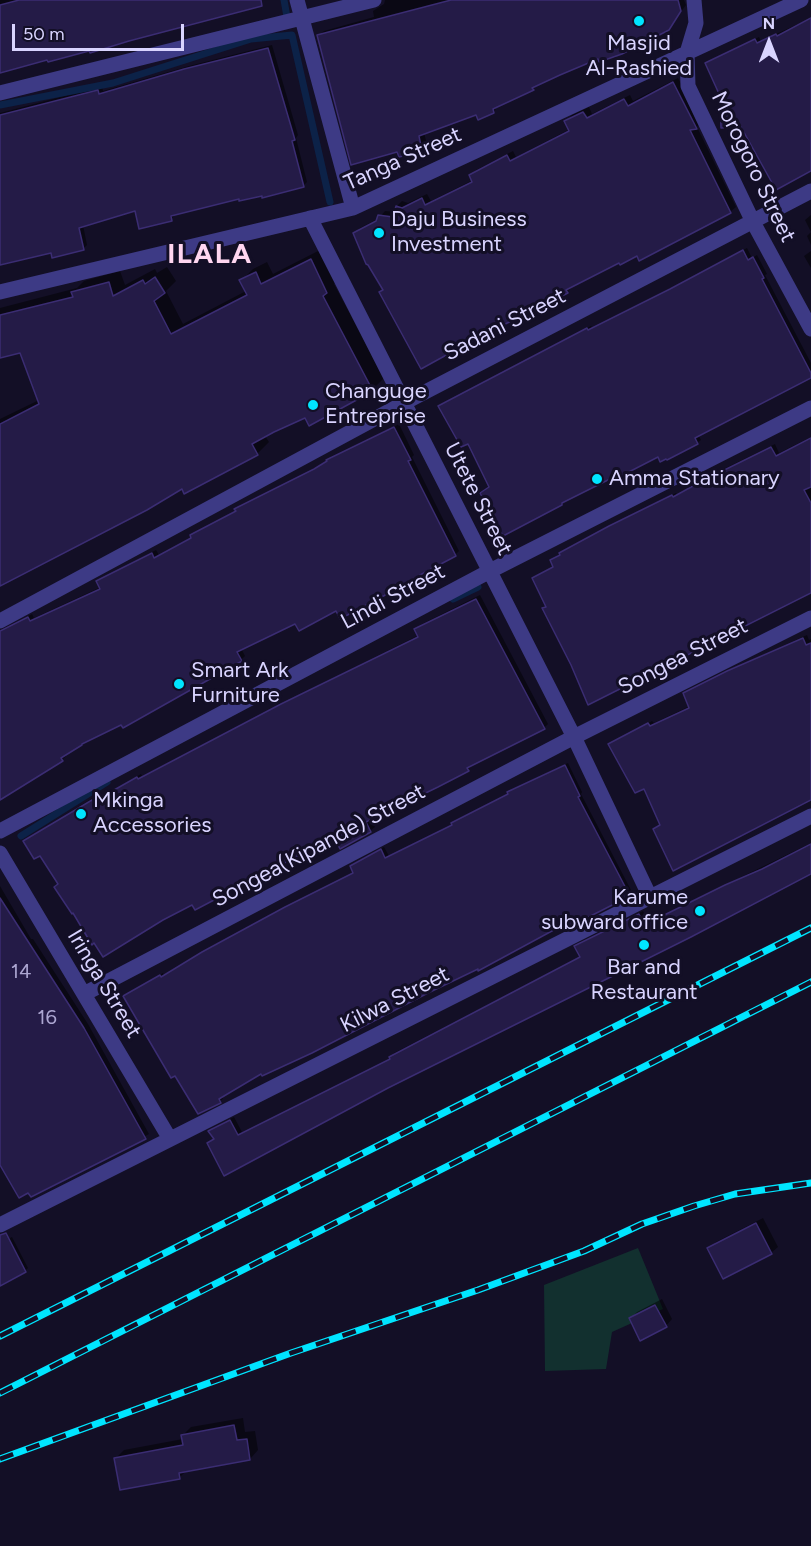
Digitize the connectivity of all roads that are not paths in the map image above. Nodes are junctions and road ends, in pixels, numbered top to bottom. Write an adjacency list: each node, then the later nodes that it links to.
1 (297, 0): 5 (street)
2 (374, 0): 5 (street)
3 (694, 0): 6 (street, Morogoro Street)
4 (801, 0): 6 (street, Tanga Street)
5 (302, 18): 7 (street); 9 (street)
6 (687, 53): 9 (street, Tanga Street); 11 (street, Morogoro Street)
7 (0, 93)
8 (811, 191): 11 (street, Sadani Street)
9 (353, 208): 10 (street, Tanga Street)
10 (310, 218): 12 (street, Tanga Street); 14 (street, Utete Street)
11 (753, 222): 13 (street, Morogoro Street); 14 (street, Sadani Street)
12 (0, 292)
13 (811, 329)
14 (404, 403): 16 (street, Utete Street); 18 (street, Sadani Street)
15 (811, 408): 16 (street, Lindi Street)
16 (490, 571): 19 (street, Utete Street); 21 (street, Lindi Street)
17 (811, 618): 19 (street, Songea Street)
18 (0, 621)
19 (574, 737): 23 (street, Utete Street); 24 (street, Songea(Kipande) Street)
20 (811, 816): 23 (street, Kilwa Street)
21 (0, 831)
22 (0, 853): 24 (street, Iringa Street)
23 (650, 897): 25 (street, Kilwa Street)
24 (84, 994): 25 (street, Iringa Street)
25 (170, 1139): 26 (street, Kilwa Street)
26 (0, 1225)

